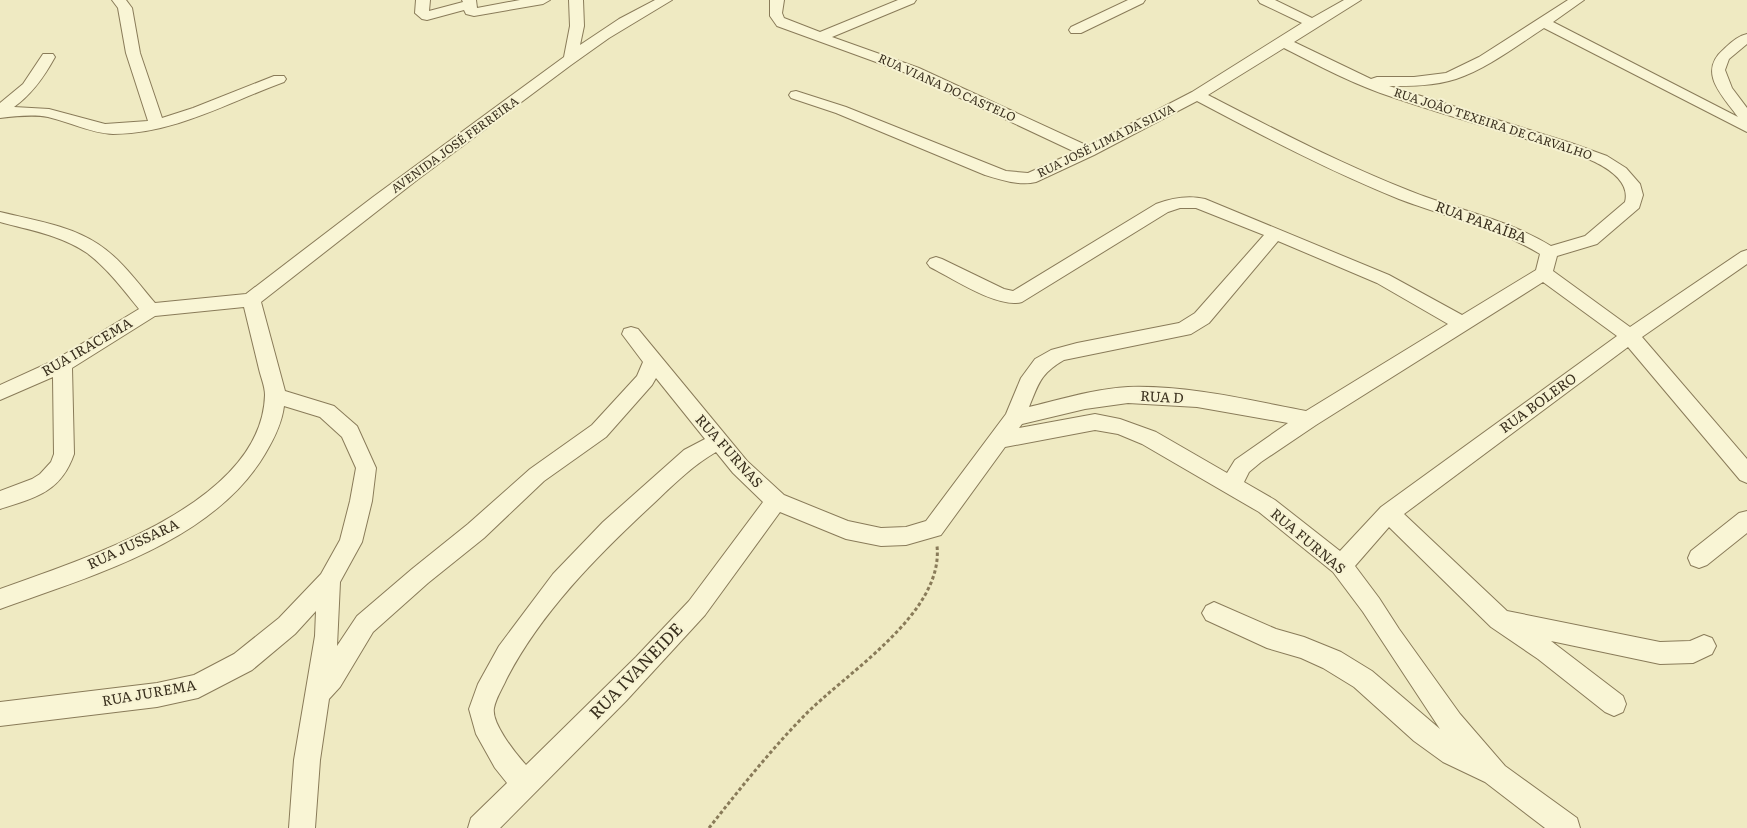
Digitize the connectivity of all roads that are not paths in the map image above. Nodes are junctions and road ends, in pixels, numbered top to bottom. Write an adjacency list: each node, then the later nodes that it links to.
1 (119, 0): 28 (street)
2 (423, 0): 12 (street)
3 (543, 0): 12 (street)
4 (576, 0): 20 (street)
5 (665, 0): 20 (street, AVENIDA JOSÉ FERREIRA)
6 (777, 0): 16 (street, RUA VIANA DO CASTELO)
7 (909, 0): 16 (street)
8 (1138, 0): 15 (street)
9 (1265, 0): 13 (street)
10 (1354, 0): 13 (street, RUA JOSÉ LIMA DA SILVA)
11 (1577, 0): 14 (street)
12 (472, 5)
13 (1312, 23): 18 (street, RUA JOSÉ LIMA DA SILVA)
14 (1544, 23): 22 (street); 29 (street)
15 (1076, 30)
16 (822, 36): 30 (street, RUA VIANA DO CASTELO)
17 (1747, 38): 27 (street)
18 (1284, 42): 22 (street, RUA JOÃO TEXEIRA DE CARVALHO); 24 (street, RUA JOSÉ LIMA DA SILVA)
19 (48, 56): 25 (street)
20 (570, 60): 37 (street, AVENIDA JOSÉ FERREIRA)
21 (279, 79): 28 (street)
22 (1361, 80): 33 (street, RUA JOÃO TEXEIRA DE CARVALHO)
23 (796, 95): 30 (street, RUA JOSÉ LIMA DA SILVA)
24 (1197, 95): 30 (street, RUA JOSÉ LIMA DA SILVA); 33 (street, RUA PARAÍBA)
25 (0, 110)
26 (0, 114): 28 (street)
27 (1747, 118)
28 (157, 124)
29 (1747, 126)
30 (1088, 152)
31 (0, 217): 38 (street)
32 (1275, 233): 35 (street); 39 (street); 46 (street)
33 (1549, 252): 36 (street)
34 (1747, 256): 41 (street, RUA BOLERO)
35 (936, 263)
36 (1544, 273): 39 (street); 41 (street)
37 (251, 300): 38 (street); 45 (street, RUA JUSSARA)
38 (151, 310): 43 (street, RUA IRACEMA)
39 (1462, 324): 47 (street)
40 (631, 334): 42 (street, RUA FURNAS)
41 (1630, 336): 50 (street); 54 (street, RUA BOLERO)
42 (653, 362): 49 (street, RUA FURNAS); 63 (street)
43 (62, 365): 44 (street, RUA IRACEMA); 52 (street)
44 (0, 393)
45 (275, 396): 58 (street, RUA JUREMA); 59 (street, RUA JUSSARA)
46 (1015, 418): 47 (street, RUA D); 48 (street)
47 (1309, 419): 51 (street)
48 (1000, 440): 51 (street, RUA FURNAS); 53 (street, RUA FURNAS)
49 (718, 441): 53 (street, RUA FURNAS); 67 (street)
50 (1747, 474)
51 (1231, 486): 57 (street, RUA FURNAS)
52 (0, 500)
53 (776, 501): 67 (street, RUA IVANEIDE)
54 (1389, 513): 57 (street, RUA BOLERO); 61 (street)
55 (1747, 520): 56 (street)
56 (1699, 558)
57 (1341, 565): 66 (street, RUA FURNAS)
58 (329, 581): 63 (street); 65 (street, RUA JUREMA)
59 (0, 599)
60 (1214, 613): 66 (street)
61 (1500, 619): 62 (street); 64 (street)
62 (1704, 646)
63 (317, 695): 68 (street)
64 (1614, 704)
65 (0, 714)
66 (1496, 775): 70 (street, RUA FURNAS)
67 (524, 784): 69 (street, RUA IVANEIDE)
68 (302, 828)
69 (481, 828)
70 (1567, 828)

